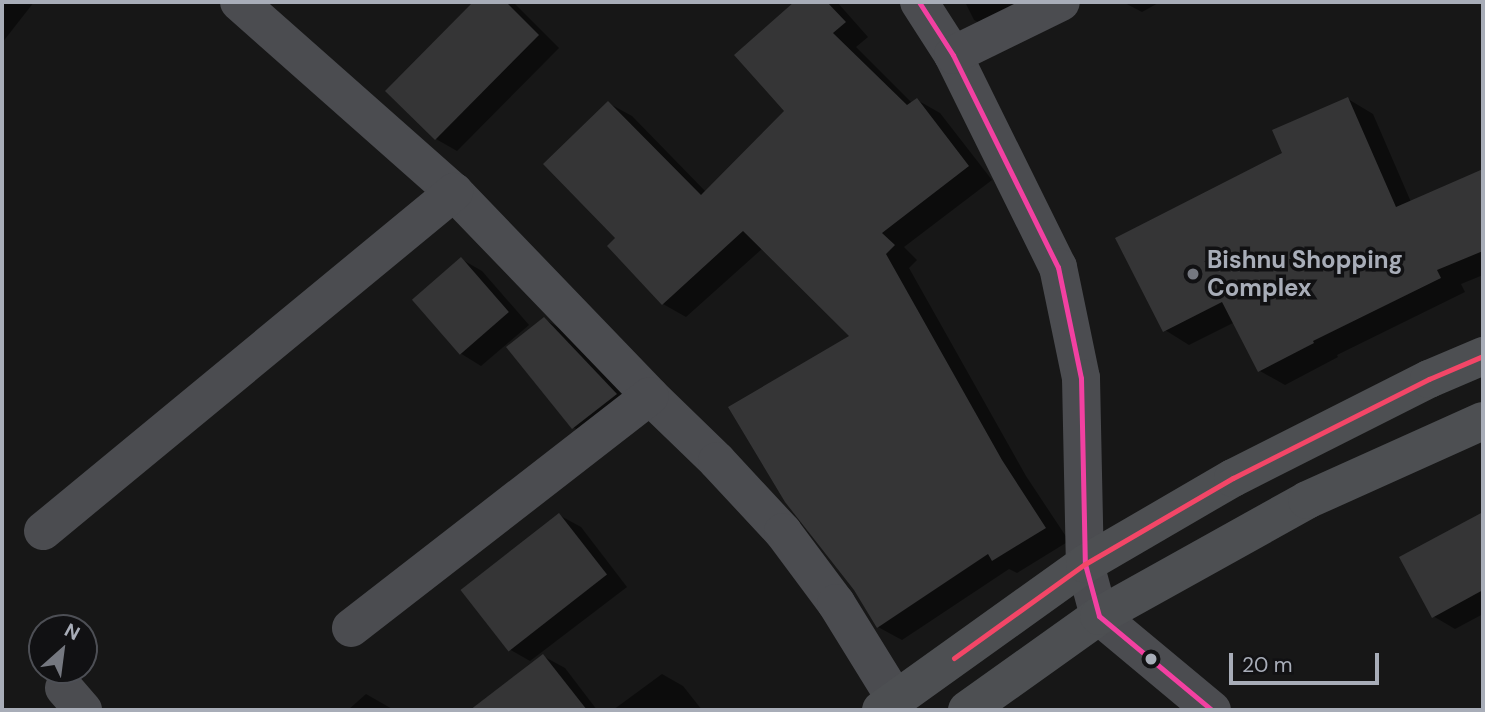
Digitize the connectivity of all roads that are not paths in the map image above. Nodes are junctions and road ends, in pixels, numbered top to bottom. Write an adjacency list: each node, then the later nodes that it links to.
1 (239, 2): 5 (street)
2 (919, 2): 4 (street)
3 (1061, 2): 4 (street)
4 (953, 55): 10 (street)
5 (454, 192): 7 (street); 9 (street)
6 (1483, 356): 10 (main road)
7 (650, 396): 12 (street); 13 (street)
8 (1483, 421): 11 (main road)
9 (43, 531)
10 (1085, 564): 11 (street); 13 (main road)
11 (1100, 616): 14 (main road); 15 (street)
12 (351, 628)
13 (889, 705)
14 (967, 710)
15 (1212, 710)

